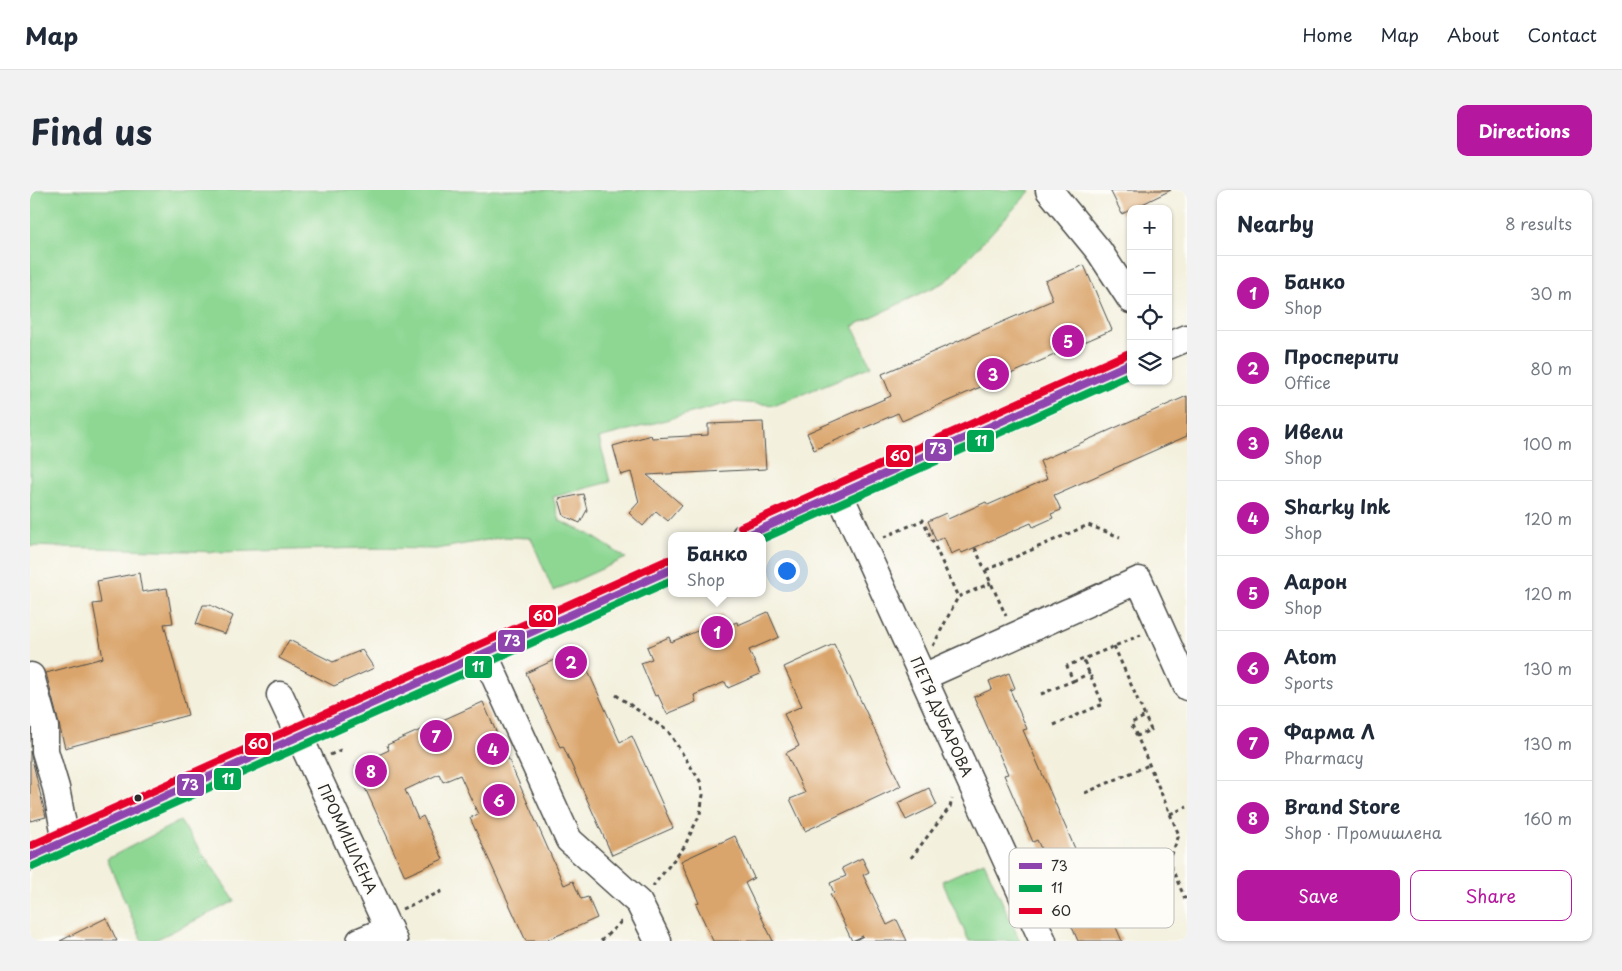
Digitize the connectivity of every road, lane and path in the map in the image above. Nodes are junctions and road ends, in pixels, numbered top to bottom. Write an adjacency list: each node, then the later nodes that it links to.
1 (1049, 190): 2 (street)
2 (1128, 295)
3 (1187, 338): 4 (street)
4 (1172, 344)
5 (1127, 365): 6 (street)
6 (840, 493): 7 (street); 9 (street, ПЕТЯ ДУБАРОВА)
7 (754, 532)
8 (1120, 537): 11 (path)
9 (864, 546): 14 (path); 22 (street, ПЕТЯ ДУБАРОВА)
10 (975, 548): 11 (path)
11 (986, 570): 13 (path)
12 (668, 571): 18 (street)
13 (991, 583): 14 (path); 16 (path)
14 (958, 598): 22 (path)
15 (1160, 626): 16 (street); 17 (path); 24 (street)
16 (1014, 635): 22 (street)
17 (1114, 646): 19 (path); 28 (path)
18 (484, 653): 31 (street); 46 (street)
19 (1083, 659): 20 (path); 23 (path)
20 (1090, 673): 23 (path); 29 (path)
21 (31, 676): 39 (street)
22 (923, 677): 34 (street, ПЕТЯ ДУБАРОВА)
23 (1073, 681): 25 (path)
24 (1187, 688)
25 (1041, 694)
26 (280, 695): 31 (street, ПРОМИШЛЕНА)
27 (616, 695): 46 (path)
28 (1146, 716): 30 (path); 30 (path)
29 (1054, 725)
30 (1137, 736): 35 (path)
31 (299, 738): 39 (street); 49 (street, ПРОМИШЛЕНА)
32 (343, 749): 33 (path)
33 (328, 756)
34 (962, 762): 42 (path); 43 (street, ПЕТЯ ДУБАРОВА)
35 (1149, 765): 36 (path); 38 (path)
36 (1085, 793)
37 (1187, 807): 38 (path)
38 (1170, 814): 40 (path)
39 (66, 841): 41 (street)
40 (1174, 848)
41 (30, 857)
42 (911, 858)
43 (1009, 866)
44 (1174, 873): 47 (path)
45 (445, 890): 49 (path)
46 (640, 903): 51 (path); 52 (street)
47 (1187, 903)
48 (1037, 928): 53 (street, ПЕТЯ ДУБАРОВА)
49 (389, 929): 50 (street)
50 (360, 941)
51 (601, 941)
52 (658, 941)
53 (1043, 941)

